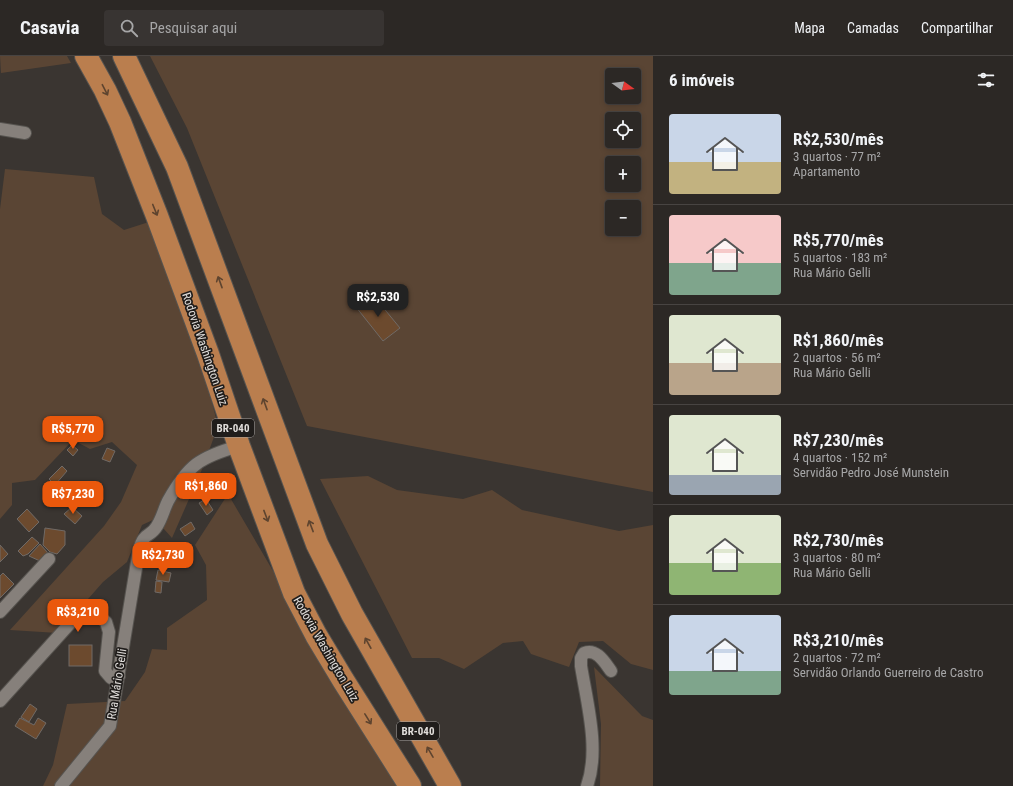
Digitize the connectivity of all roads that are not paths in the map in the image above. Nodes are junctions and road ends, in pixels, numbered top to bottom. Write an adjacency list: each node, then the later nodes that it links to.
1 (86, 56): 5 (highway, Rodovia Washington Luiz / BR-040, one-way to 5)
2 (124, 56): 13 (highway, BR-040, one-way to 2)
3 (0, 129): 4 (street)
4 (25, 133)
5 (239, 446): 9 (street, Rua Mário Gelli); 12 (highway, Rodovia Washington Luiz / BR-040, one-way to 12)
6 (49, 559): 7 (street)
7 (0, 612)
8 (611, 671): 14 (street)
9 (119, 676): 10 (street); 11 (street, Rua Mário Gelli)
10 (0, 701)
11 (61, 786)
12 (410, 786)
13 (450, 786)
14 (587, 786)

